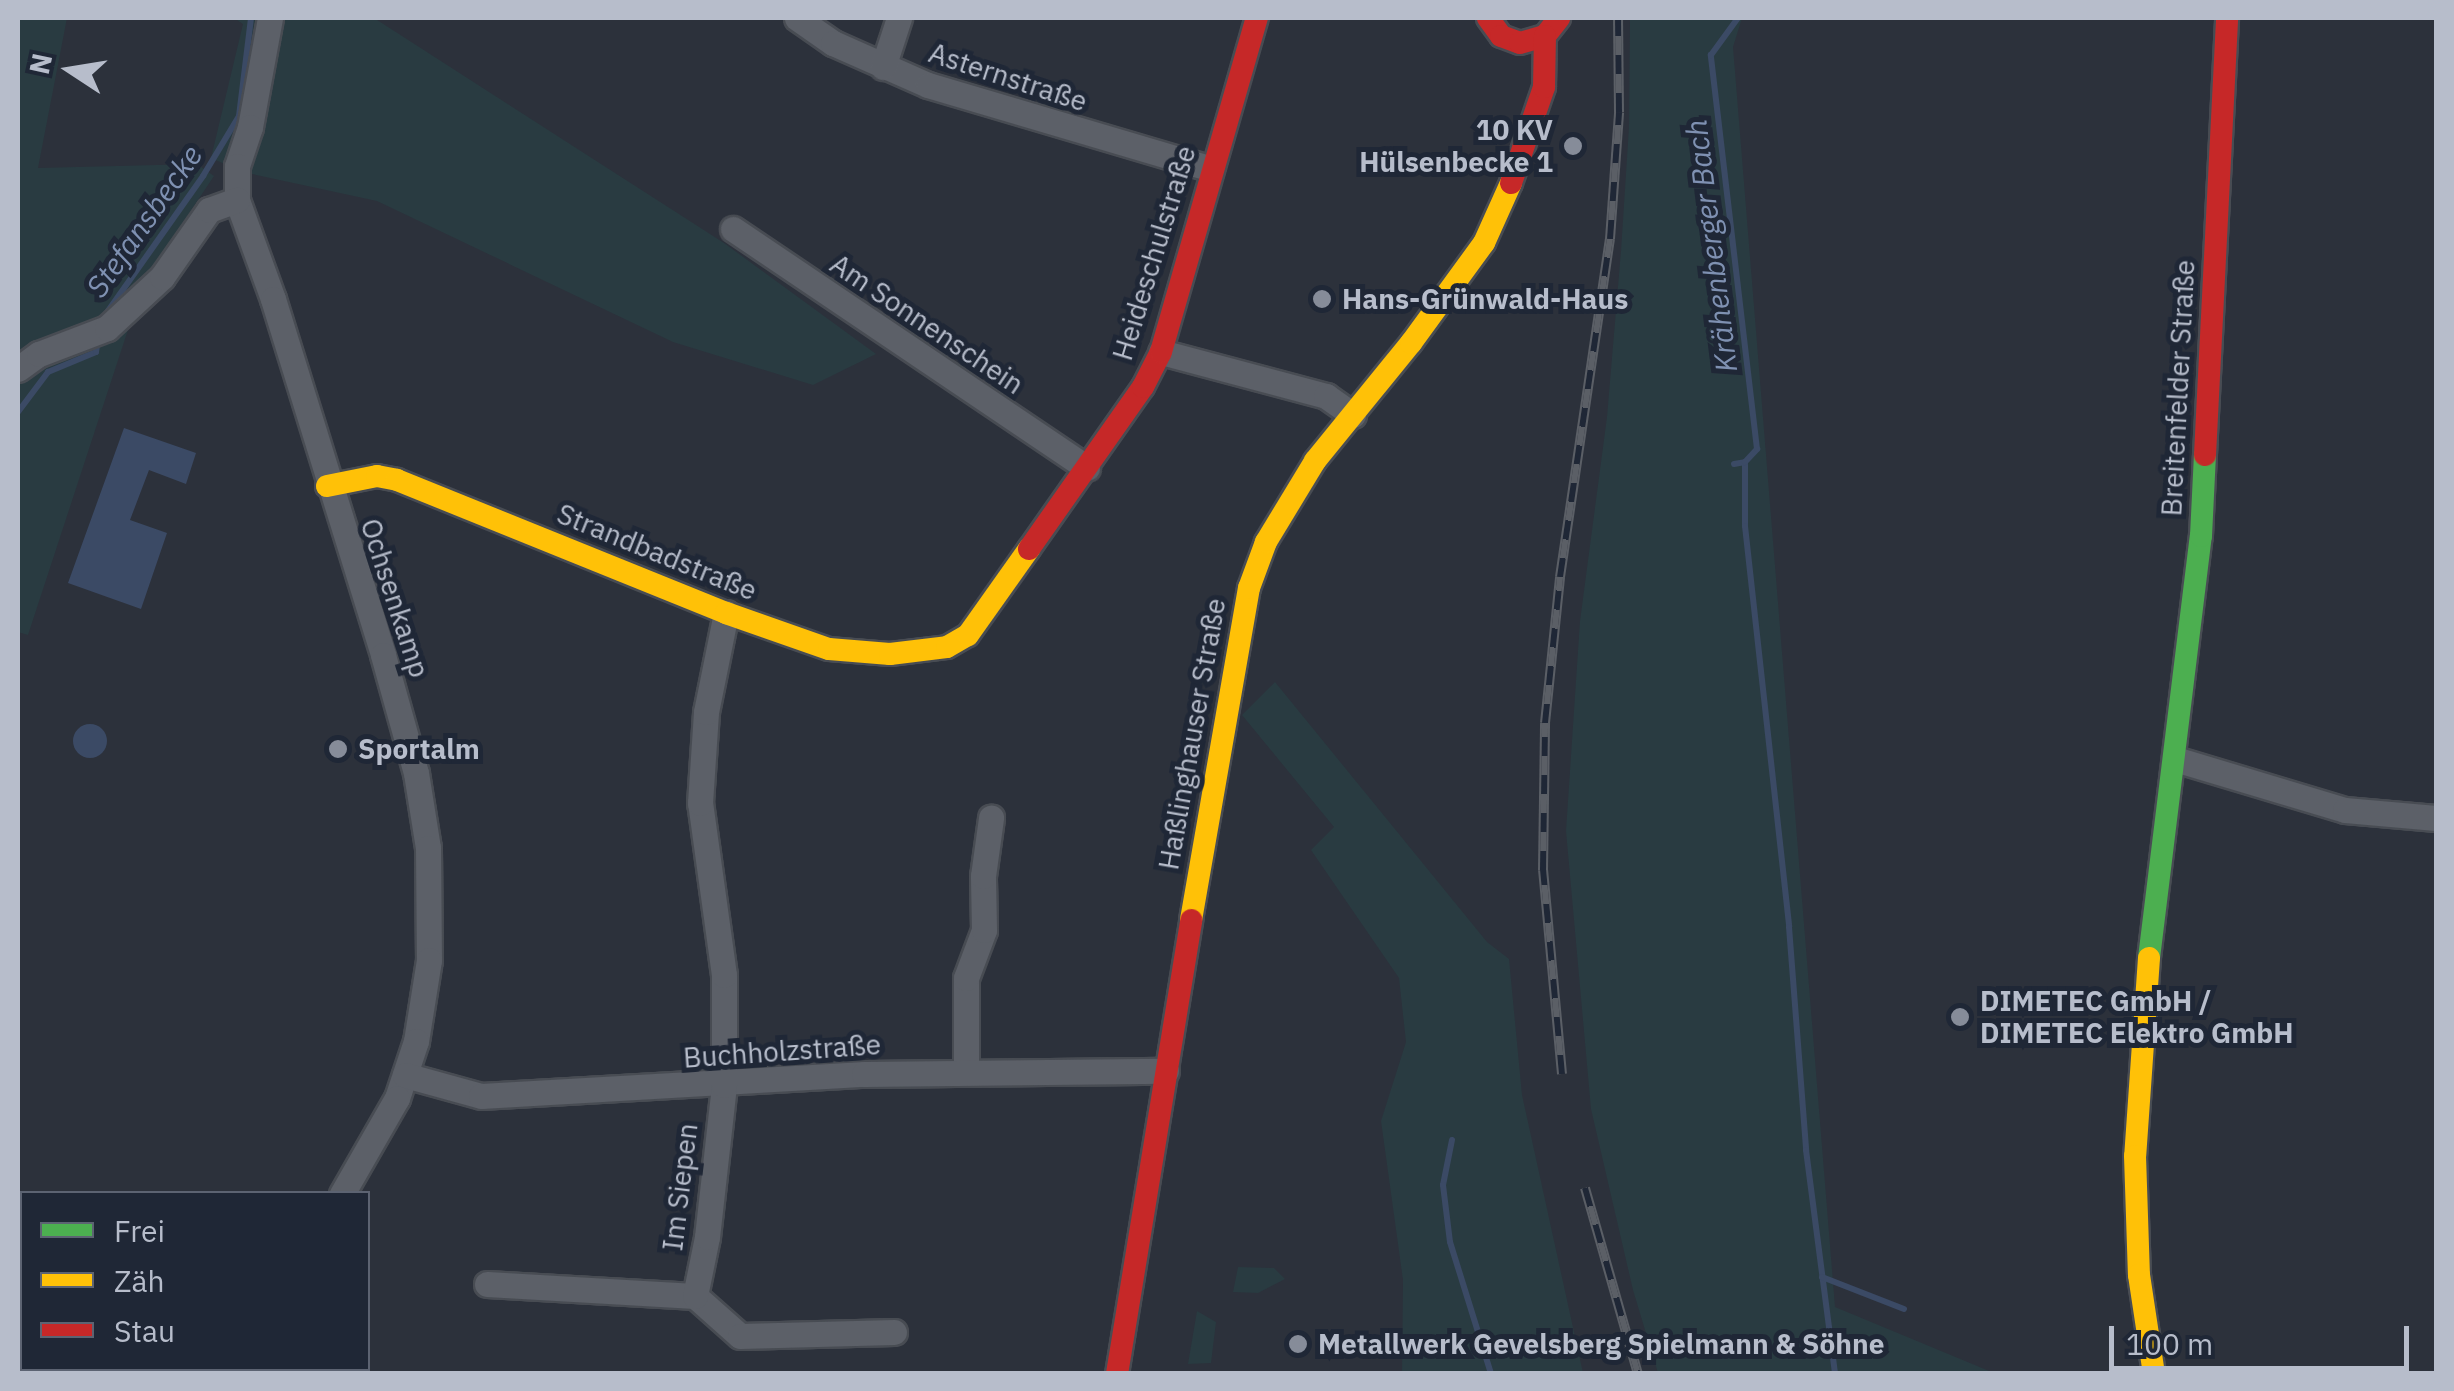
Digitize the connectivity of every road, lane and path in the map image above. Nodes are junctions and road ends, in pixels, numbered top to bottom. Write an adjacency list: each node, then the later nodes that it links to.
1 (270, 18): 12 (street, Ochsenkamp)
2 (797, 18): 9 (street, Asternstraße)
3 (899, 18): 9 (street)
4 (1256, 18): 11 (street, Heideschulstraße)
5 (1488, 18): 8 (street)
6 (2226, 18): 21 (street, Breitenfelder Straße)
7 (1556, 25): 8 (street); 10 (street, Haßlinghauser Straße)
8 (1517, 42): 10 (street, Haßlinghauser Straße)
9 (883, 67): 11 (street, Asternstraße)
10 (1533, 123): 16 (street, Haßlinghauser Straße)
11 (1211, 169): 14 (street, Heideschulstraße)
12 (237, 200): 15 (street); 18 (street, Ochsenkamp)
13 (733, 229): 17 (street, Am Sonnenschein)
14 (1161, 352): 16 (street); 17 (street, Heideschulstraße)
15 (18, 369)
16 (1353, 415): 24 (street, Haßlinghauser Straße)
17 (1087, 468): 20 (street, Heideschulstraße)
18 (328, 486): 19 (street, Strandbadstraße); 26 (street, Ochsenkamp)
19 (726, 613): 20 (street, Strandbadstraße); 27 (street, Im Siepen)
20 (968, 636)
21 (2175, 759): 23 (street); 33 (street, Breitenfelder Straße)
22 (991, 818): 25 (street)
23 (2436, 818)
24 (1166, 1071): 25 (street, Buchholzstraße); 32 (street, Haßlinghauser Straße)
25 (966, 1072): 27 (street, Buchholzstraße)
26 (405, 1076): 27 (street, Buchholzstraße); 28 (street, Ochsenkamp)
27 (724, 1085): 30 (street, Im Siepen)
28 (344, 1191)
29 (487, 1284): 30 (street)
30 (695, 1296): 31 (street)
31 (894, 1332)
32 (1117, 1373)
33 (2154, 1374)

